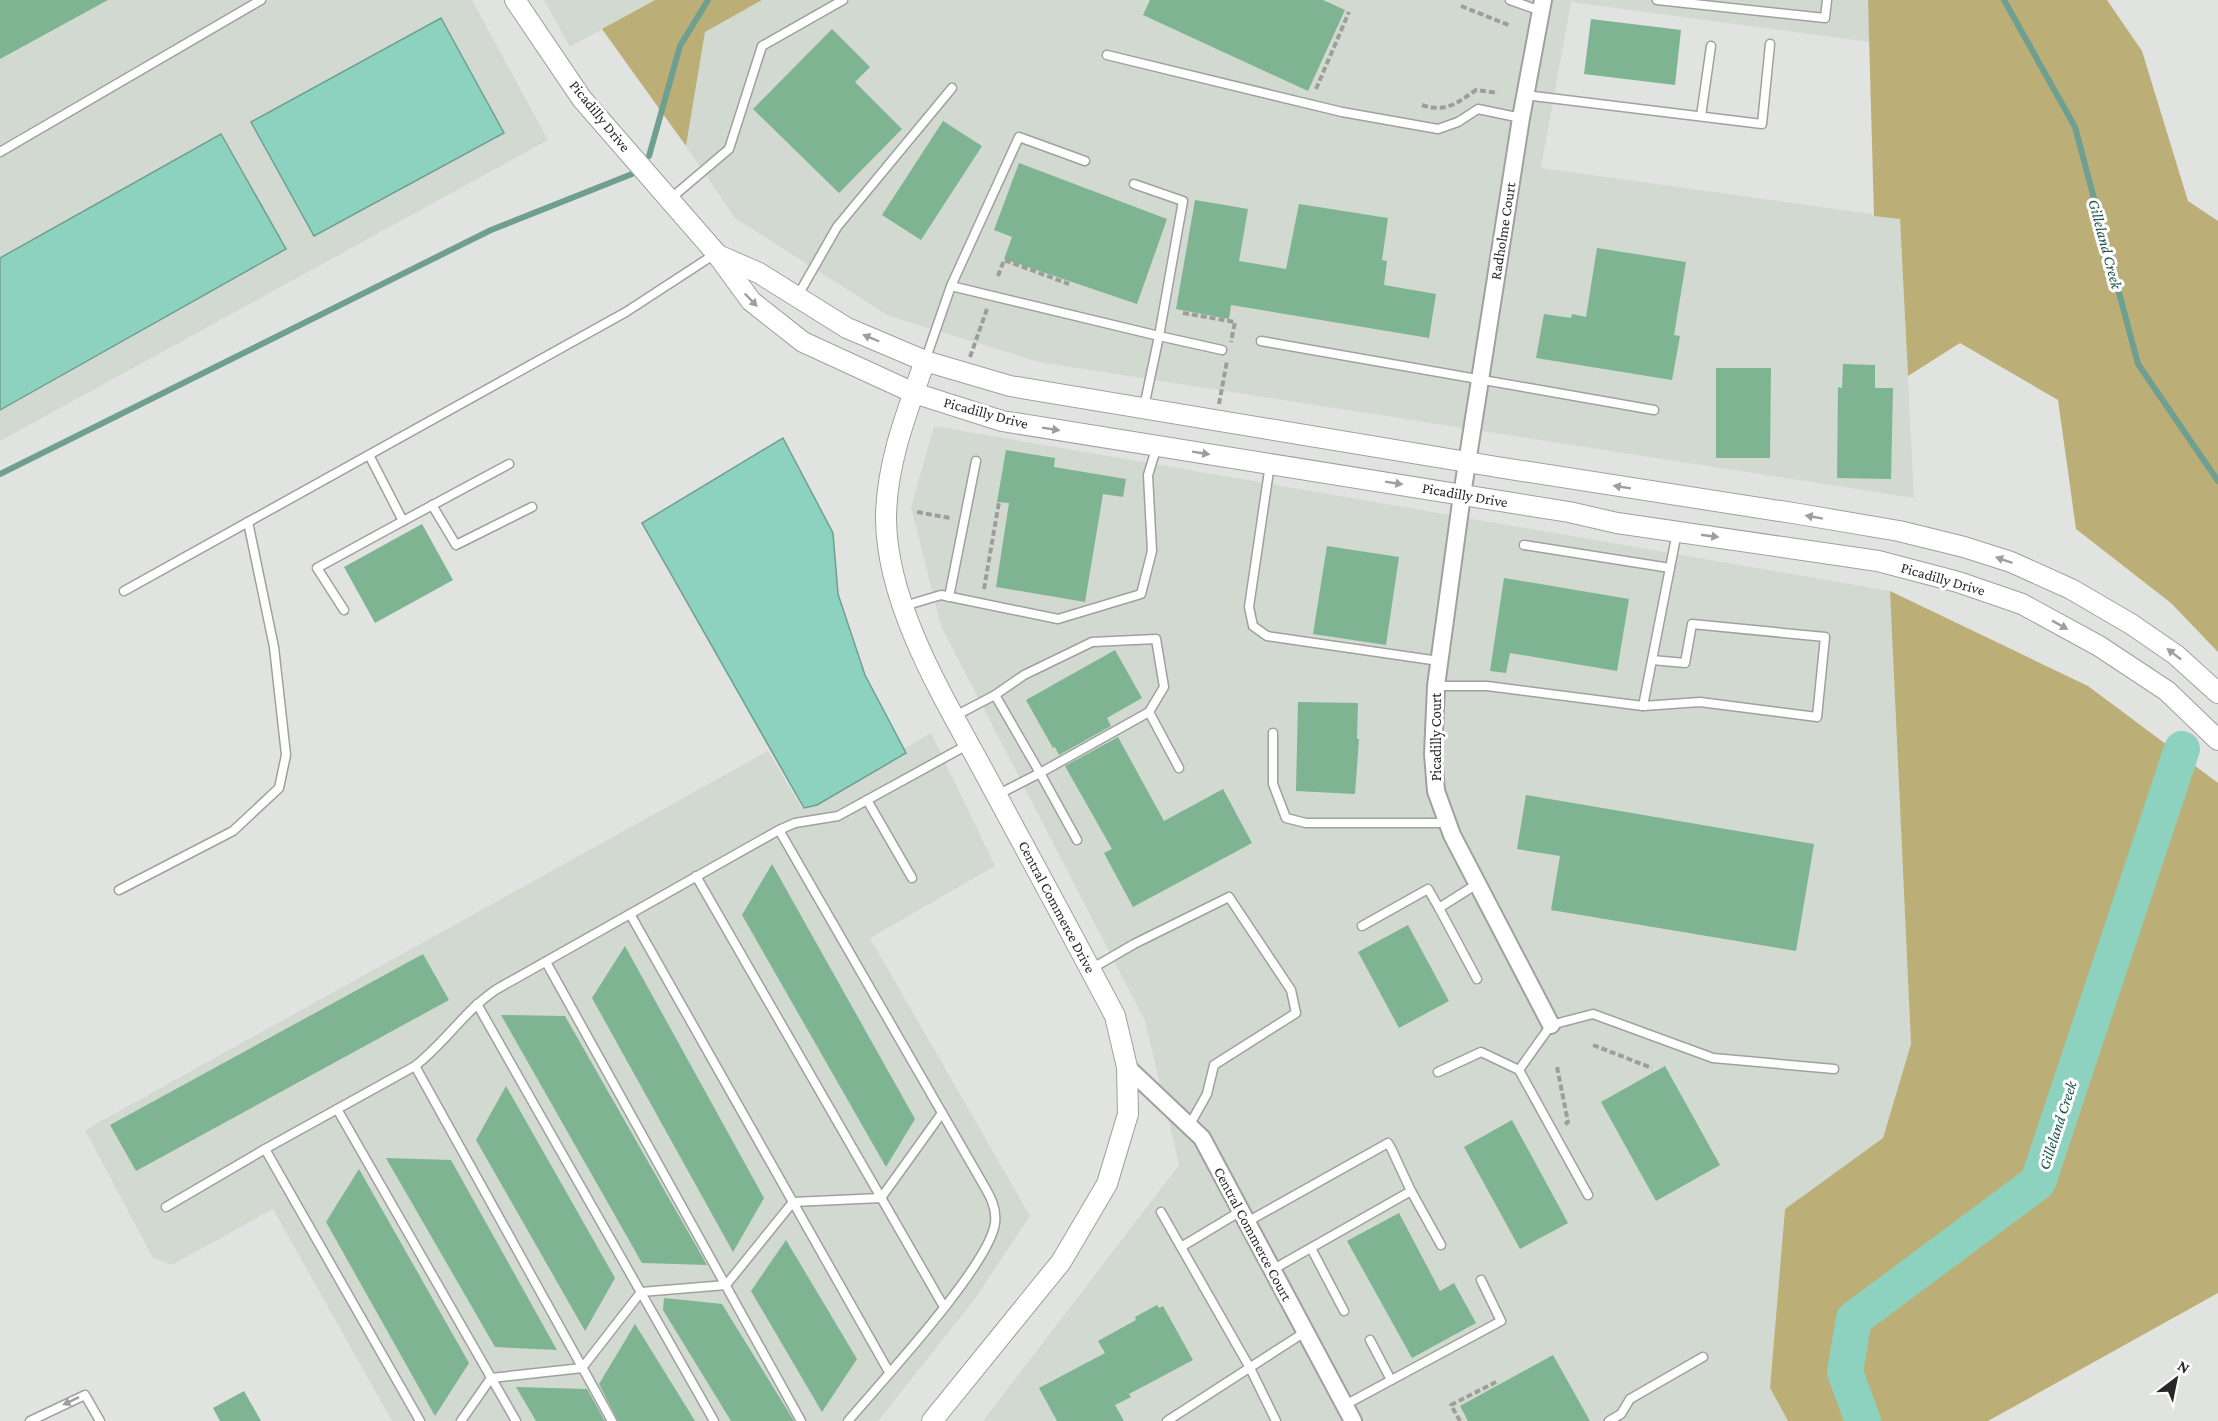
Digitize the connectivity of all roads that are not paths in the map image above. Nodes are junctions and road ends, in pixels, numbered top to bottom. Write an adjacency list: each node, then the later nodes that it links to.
1 (261, 0): 15 (lane)
2 (515, 0): 18 (street, Picadilly Drive)
3 (843, 0): 18 (lane)
4 (1510, 0): 7 (lane)
5 (1657, 0): 6 (lane)
6 (1827, 0)
7 (1542, 5): 12 (street, Radholme Court)
8 (1770, 44): 13 (lane)
9 (1711, 46): 13 (lane)
10 (1107, 55): 14 (lane)
11 (952, 88): 21 (lane)
12 (1525, 95): 13 (lane); 14 (street, Radholme Court)
13 (1701, 116)
14 (1521, 118): 26 (street, Radholme Court)
15 (0, 152)
16 (1085, 162): 20 (lane)
17 (1134, 184): 22 (lane)
18 (670, 200): 19 (street, Picadilly Drive)
19 (716, 254): 21 (street, Picadilly Drive); 27 (street, Picadilly Drive, one-way to 27); 31 (lane)
20 (951, 286): 22 (lane); 25 (lane)
21 (796, 297): 25 (street, Picadilly Drive, one-way to 21)
22 (1159, 336): 24 (lane); 28 (lane)
23 (1261, 341): 26 (lane)
24 (1222, 350)
25 (925, 361): 27 (street, Central Commerce Drive); 28 (street, Picadilly Drive)
26 (1480, 378): 29 (lane); 33 (street, Radholme Court)
27 (914, 393): 30 (street, Picadilly Drive, one-way to 30); 46 (street, Central Commerce Drive)
28 (1144, 407): 33 (street, Picadilly Drive)
29 (1654, 410)
30 (1157, 446): 35 (street, Picadilly Drive, one-way to 35); 45 (lane)
31 (369, 455): 39 (lane); 40 (lane)
32 (976, 461): 45 (lane)
33 (1467, 462): 36 (street, Radholme Court); 51 (street, Picadilly Drive, one-way to 33)
34 (508, 464): 37 (lane)
35 (1270, 464): 36 (street, Picadilly Drive, one-way to 36); 49 (lane)
36 (1462, 495): 41 (street, Picadilly Drive); 49 (street, Picadilly Court)
37 (432, 505): 38 (lane); 39 (lane)
38 (532, 507)
39 (403, 521): 47 (lane)
40 (248, 522): 44 (lane); 69 (lane)
41 (1677, 531): 43 (lane); 57 (street, Picadilly Drive, one-way to 57)
42 (1524, 545): 43 (lane)
43 (1670, 568): 48 (lane)
44 (124, 591)
45 (949, 597): 46 (lane)
46 (902, 607): 55 (street, Central Commerce Drive)
47 (344, 610)
48 (1652, 660): 53 (lane); 53 (lane)
49 (1439, 661): 50 (street, Picadilly Court)
50 (1436, 686): 53 (lane); 63 (street, Picadilly Court)
51 (2218, 693)
52 (995, 695): 54 (lane); 55 (lane); 60 (lane)
53 (1643, 706)
54 (1149, 712): 59 (lane); 60 (lane)
55 (954, 717): 58 (street, Central Commerce Drive)
56 (1274, 734): 63 (lane)
57 (2218, 740)
58 (969, 743): 61 (street, Central Commerce Drive); 62 (lane)
59 (1179, 768)
60 (1040, 773): 61 (lane); 65 (lane)
61 (997, 795): 74 (street, Central Commerce Drive)
62 (867, 800): 64 (lane); 67 (lane)
63 (1447, 823): 68 (street, Picadilly Court)
64 (779, 830): 66 (lane); 84 (lane)
65 (1077, 840)
66 (696, 876): 71 (lane); 89 (lane)
67 (912, 878)
68 (1478, 884): 70 (lane); 77 (street, Picadilly Court)
69 (119, 890)
70 (1439, 908): 72 (lane); 75 (lane)
71 (630, 914): 73 (lane); 90 (lane)
72 (1362, 926)
73 (546, 962): 76 (lane); 99 (lane)
74 (1090, 970): 79 (street, Central Commerce Drive); 85 (lane)
75 (1477, 979)
76 (477, 1004): 78 (lane); 100 (lane)
77 (1551, 1025): 80 (lane); 81 (lane)
78 (415, 1066): 83 (lane); 106 (lane)
79 (1127, 1067): 85 (street, Central Commerce Court); 121 (street, Central Commerce Drive)
80 (1834, 1068)
81 (1519, 1070): 82 (lane); 88 (lane)
82 (1438, 1072)
83 (337, 1109): 86 (lane); 109 (lane)
84 (942, 1113): 89 (lane); 101 (lane)
85 (1189, 1126): 93 (street, Central Commerce Court)
86 (265, 1149): 91 (lane); 114 (lane)
87 (1411, 1191): 93 (lane); 94 (lane); 96 (lane)
88 (1588, 1195)
89 (881, 1198): 90 (lane); 101 (lane)
90 (793, 1202): 99 (lane); 108 (lane)
91 (166, 1207)
92 (1161, 1212): 95 (lane)
93 (1244, 1217): 95 (lane); 97 (street, Central Commerce Court)
94 (1441, 1245)
95 (1181, 1247): 107 (lane)
96 (1311, 1248): 97 (lane); 102 (lane)
97 (1272, 1270): 103 (street, Central Commerce Court)
98 (1480, 1280): 110 (lane)
99 (726, 1285): 100 (lane); 119 (lane)
100 (641, 1292): 106 (lane); 118 (lane)
101 (944, 1306): 108 (lane)
102 (1344, 1311)
103 (1305, 1332): 107 (lane); 111 (street, Central Commerce Court)
104 (1370, 1340): 110 (lane)
105 (1703, 1357): 125 (lane)
106 (582, 1368): 109 (lane); 117 (lane)
107 (1250, 1368): 122 (lane); 123 (lane)
108 (889, 1372): 120 (lane)
109 (491, 1378): 115 (lane); 116 (lane)
110 (1391, 1380): 111 (lane)
111 (1345, 1405): 124 (street, Central Commerce Court)
112 (30, 1421): 113 (lane, one-way to 112)
113 (100, 1421)
114 (420, 1421)
115 (461, 1421)
116 (516, 1421)
117 (612, 1421)
118 (714, 1421)
119 (801, 1421)
120 (848, 1421)
121 (932, 1421)
122 (1167, 1421)
123 (1276, 1421)
124 (1353, 1421)
125 (1609, 1421)

